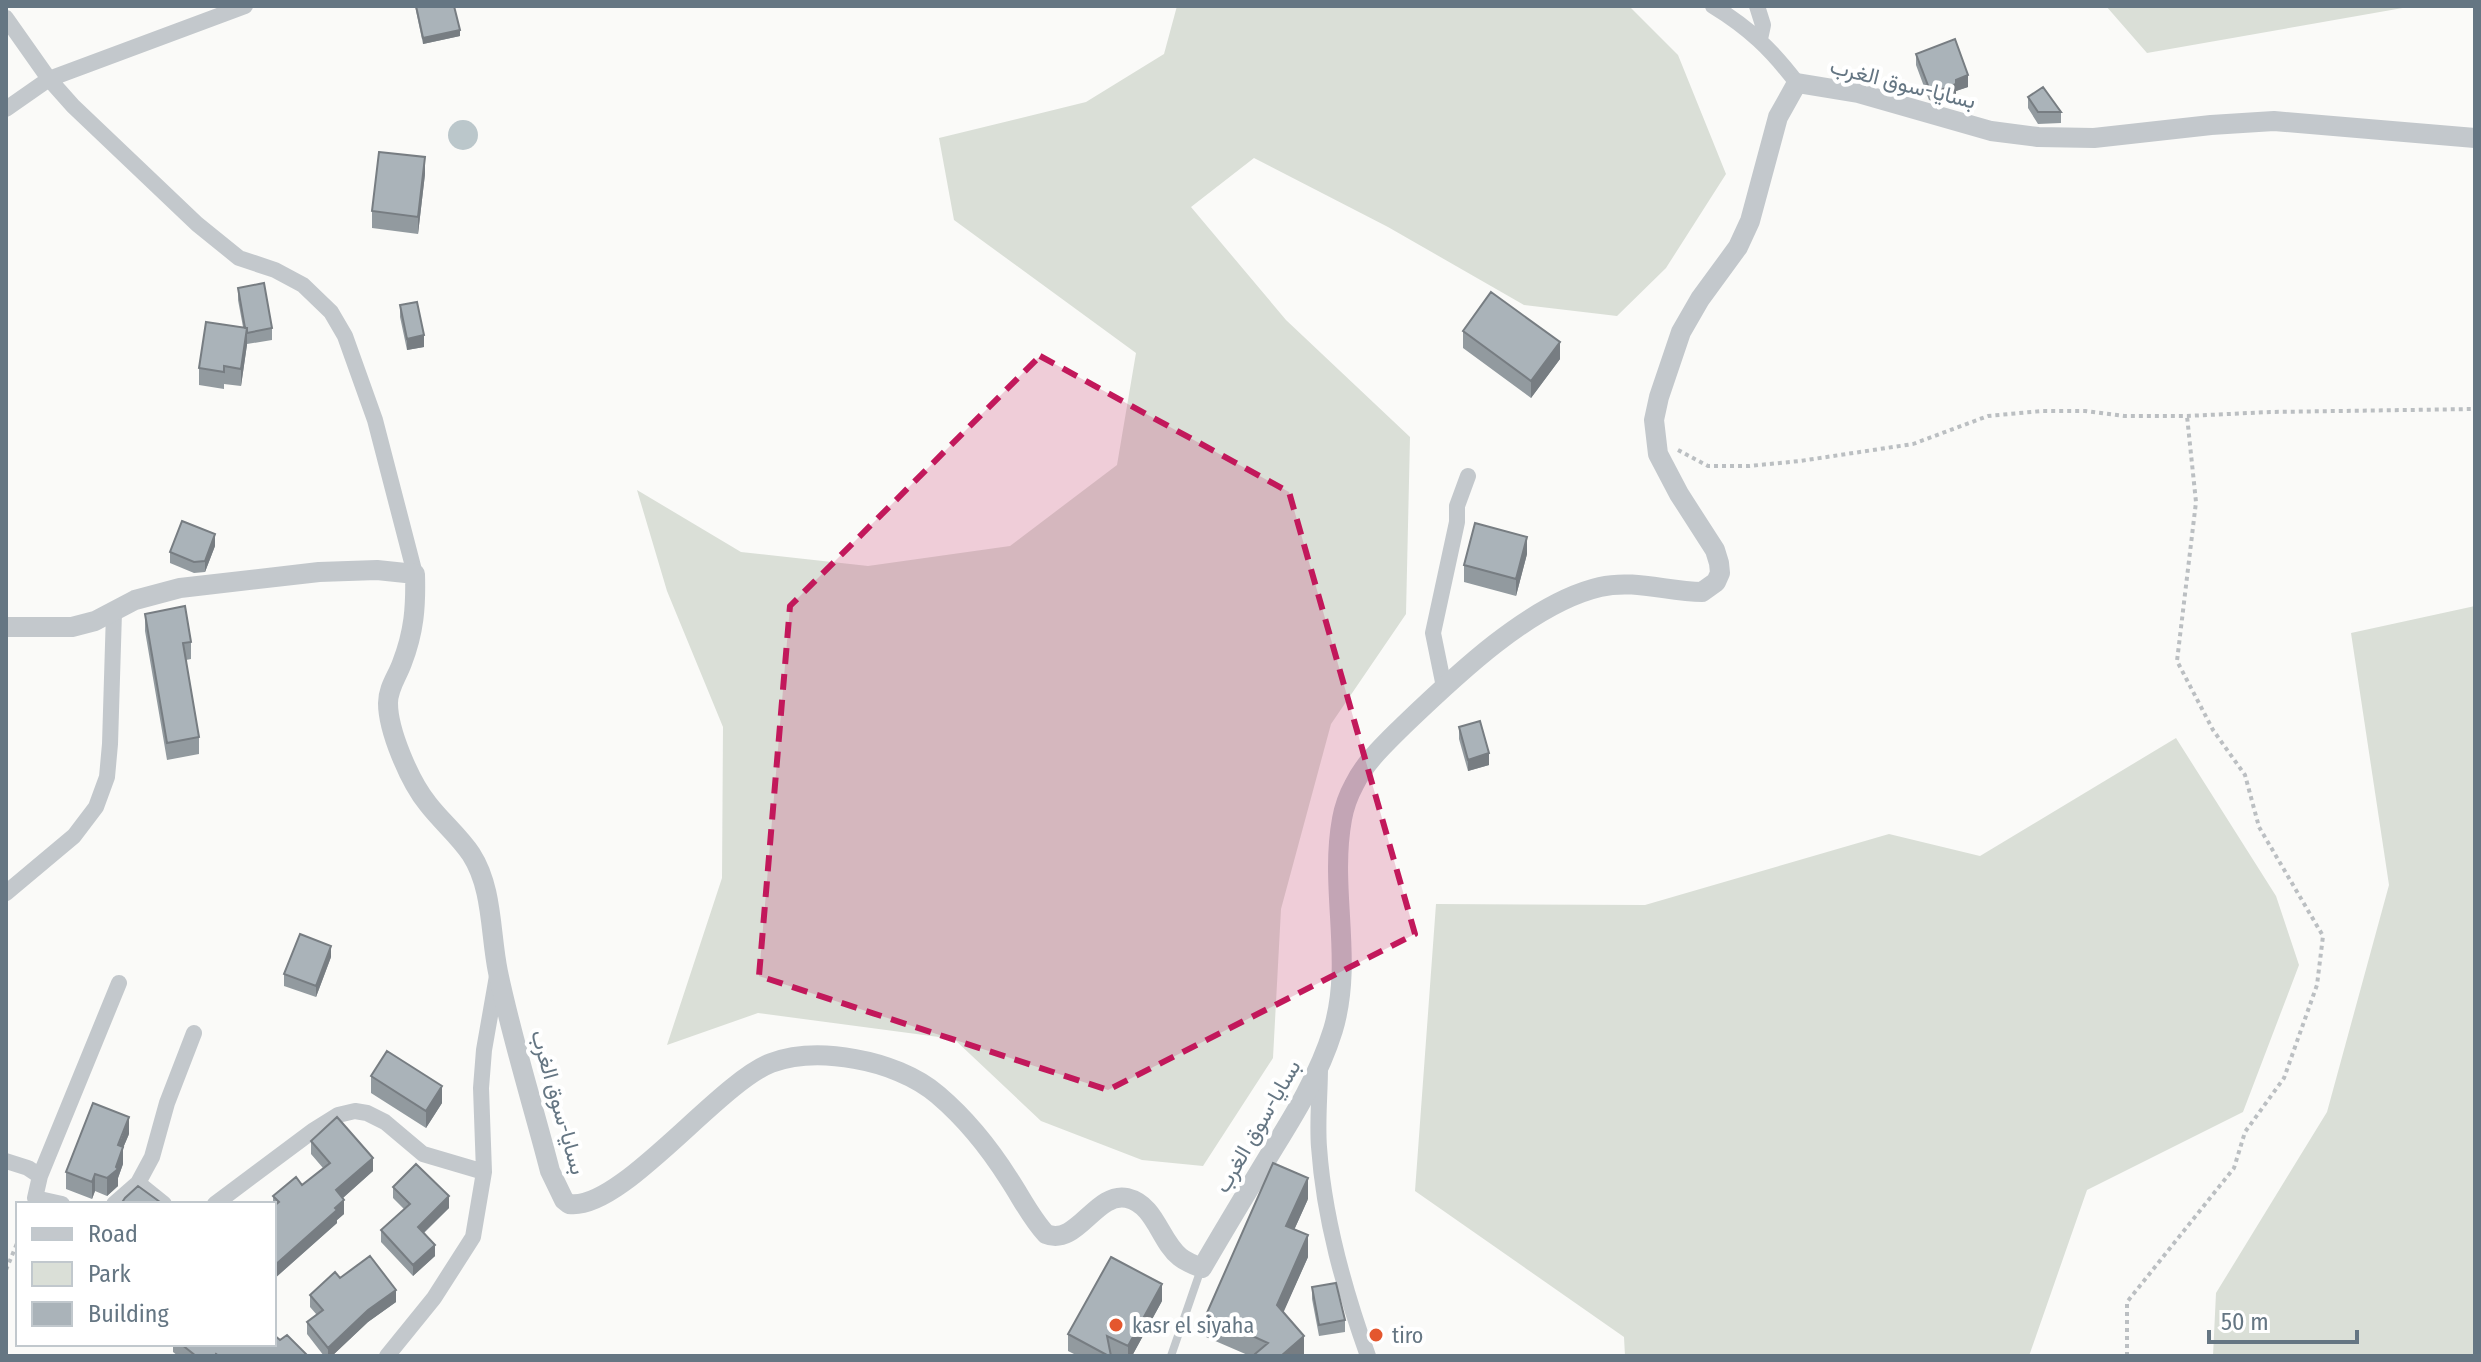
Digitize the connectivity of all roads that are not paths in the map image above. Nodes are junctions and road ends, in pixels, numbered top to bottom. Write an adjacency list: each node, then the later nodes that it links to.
1 (245, 6): 6 (street)
2 (1713, 6): 5 (street)
3 (1757, 6): 5 (street)
4 (6, 18): 6 (street)
5 (1760, 39): 7 (street)
6 (49, 79): 8 (street); 11 (street)
7 (1797, 83): 9 (street, بسايا-سوق الغرب); 14 (street, بسايا-سوق الغرب)
8 (6, 109)
9 (2475, 138)
10 (1468, 476): 14 (street)
11 (415, 574): 12 (street); 16 (street, بسايا-سوق الغرب)
12 (114, 612): 13 (street); 15 (street)
13 (6, 627)
14 (1444, 687): 19 (street, بسايا-سوق الغرب)
15 (6, 893)
16 (498, 971): 21 (street); 28 (street, بسايا-سوق الغرب)
17 (119, 983): 22 (street)
18 (194, 1033): 23 (street)
19 (1320, 1066): 28 (street, بسايا-سوق الغرب); 31 (street)
20 (6, 1161): 22 (street)
21 (484, 1172): 27 (street); 29 (street)
22 (40, 1176): 24 (street)
23 (138, 1183): 25 (street); 26 (street)
24 (53, 1202)
25 (116, 1202)
26 (162, 1202)
27 (218, 1202)
28 (1202, 1268): 30 (lane)
29 (387, 1356)
30 (1171, 1356)
31 (1368, 1356)

